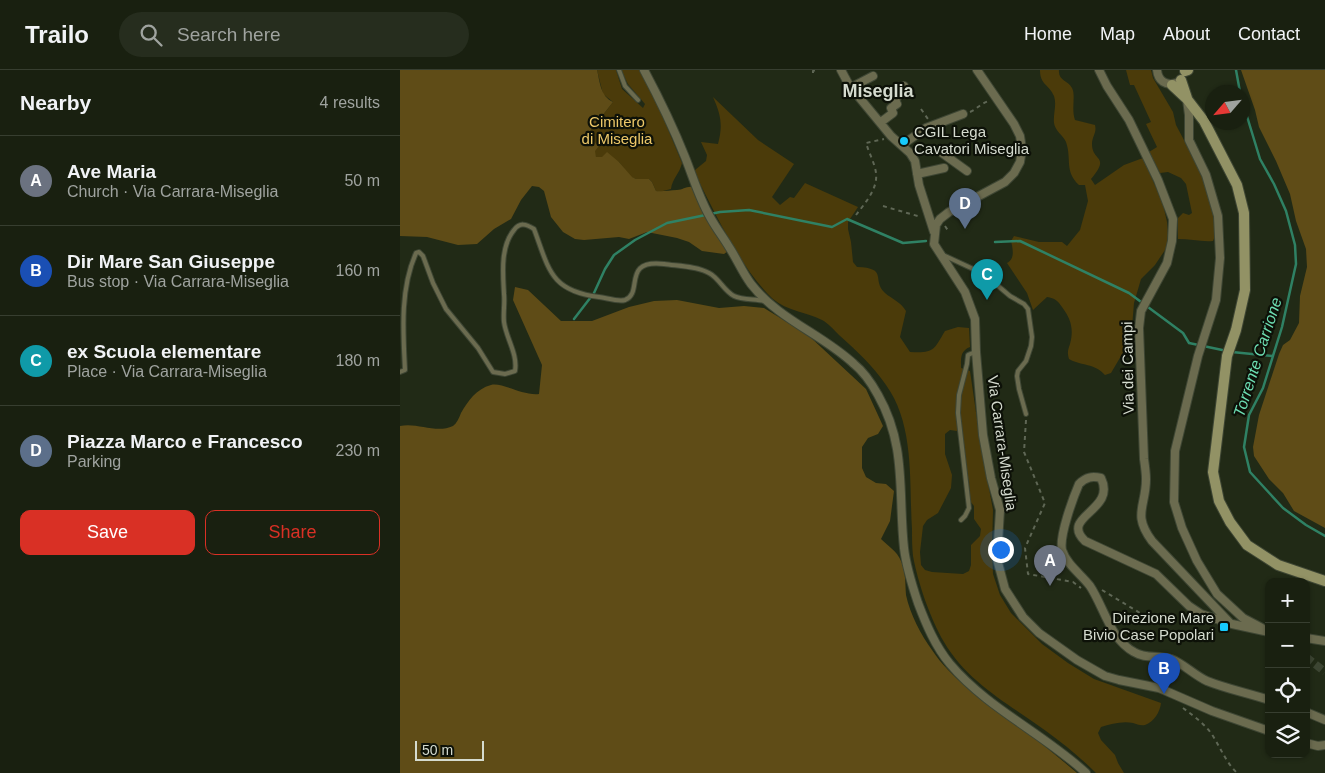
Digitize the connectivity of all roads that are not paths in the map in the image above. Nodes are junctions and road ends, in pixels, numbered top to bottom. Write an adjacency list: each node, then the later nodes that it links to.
1 (619, 70): 12 (lane)
2 (644, 70): 22 (street)
3 (840, 70): 9 (street, Via Carrara-Miseglia)
4 (977, 70): 20 (street)
5 (1099, 70): 28 (street, Via dei Campi)
6 (1157, 70): 7 (street)
7 (1182, 75): 11 (main road)
8 (873, 76): 9 (street)
9 (851, 86): 14 (street, Via Carrara-Miseglia)
10 (904, 86): 14 (street)
11 (1187, 99): 27 (main road); 29 (street)
12 (638, 100)
13 (963, 114): 15 (street)
14 (881, 122): 15 (street, Via Carrara-Miseglia)
15 (902, 145): 19 (street, Via Carrara-Miseglia)
16 (942, 150): 18 (street)
17 (944, 168): 19 (street)
18 (967, 171)
19 (917, 174): 20 (street, Via Carrara-Miseglia)
20 (935, 228): 21 (street, Via Carrara-Miseglia)
21 (939, 254): 23 (street, Via Carrara-Miseglia); 25 (lane)
22 (768, 301): 24 (lane); 39 (street)
23 (976, 352): 26 (lane, Via Carrara-Miseglia); 36 (street, Via Carrara-Miseglia)
24 (400, 372)
25 (1026, 414)
26 (961, 520)
27 (1325, 581)
28 (1232, 624): 30 (street); 33 (street)
29 (1265, 630)
30 (1265, 631)
31 (1310, 639): 32 (street)
32 (1325, 641)
33 (1265, 699)
34 (1308, 713): 35 (street)
35 (1325, 720)
36 (1265, 730)
37 (1310, 744): 38 (street)
38 (1325, 746)
39 (1086, 773)

